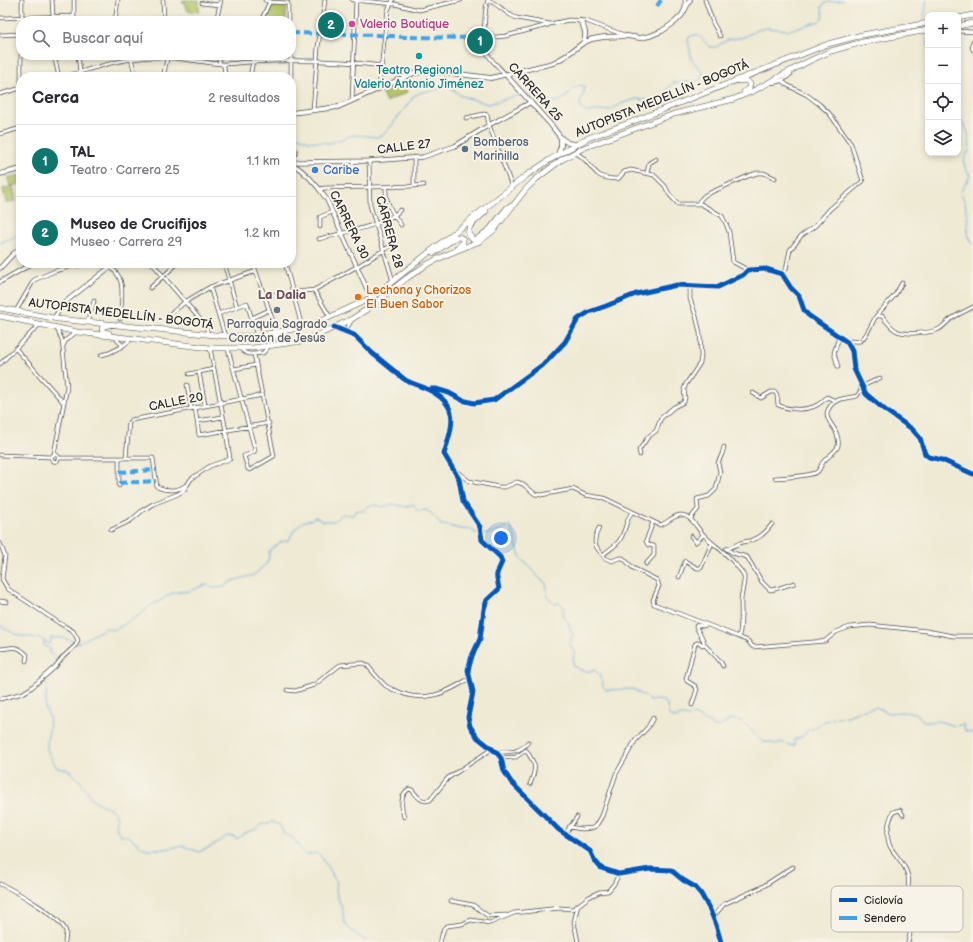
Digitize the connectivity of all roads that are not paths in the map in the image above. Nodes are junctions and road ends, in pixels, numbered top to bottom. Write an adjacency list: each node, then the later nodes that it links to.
1 (22, 0): 23 (street)
2 (52, 0): 24 (street)
3 (74, 0): 25 (street)
4 (118, 0): 26 (street)
5 (163, 0): 27 (street)
6 (221, 0): 20 (street)
7 (265, 0): 16 (street)
8 (325, 0): 60 (street)
9 (352, 0): 10 (street)
10 (356, 0): 18 (street); 61 (street)
11 (461, 0): 18 (street)
12 (488, 0): 36 (street); 46 (street, CARRERA 25)
13 (685, 0): 21 (street)
14 (690, 0): 21 (main road)
15 (705, 0): 45 (street)
16 (270, 1): 17 (street); 29 (street)
17 (289, 2): 30 (street)
18 (392, 2): 63 (street)
19 (202, 3): 20 (street)
20 (220, 5): 28 (street)
21 (685, 10): 44 (main road)
22 (973, 15): 31 (highway)
23 (22, 16)
24 (53, 16)
25 (74, 16)
26 (116, 16)
27 (164, 16)
28 (217, 16)
29 (263, 16)
30 (288, 16)
31 (961, 17)
32 (0, 18): 33 (street)
33 (16, 19)
34 (580, 21): 36 (street); 44 (street); 48 (main road)
35 (973, 23): 38 (highway)
36 (550, 24): 46 (street)
37 (925, 24): 76 (highway, AUTOPISTA MEDELLÍN - BOGOTÁ)
38 (961, 25)
39 (925, 31): 64 (highway, AUTOPISTA MEDELLÍN - BOGOTÁ)
40 (961, 31): 41 (street)
41 (973, 32)
42 (16, 34): 43 (street)
43 (0, 35)
44 (627, 36): 48 (main road)
45 (720, 36)
46 (485, 38): 73 (street, CARRERA 25)
47 (973, 41): 49 (street)
48 (584, 43): 73 (main road)
49 (973, 50)
50 (21, 60): 65 (street)
51 (55, 60): 66 (street)
52 (79, 60): 67 (street)
53 (126, 60): 67 (street)
54 (130, 60): 68 (street)
55 (167, 60): 69 (street)
56 (197, 60): 62 (street)
57 (219, 60): 62 (street)
58 (254, 62): 59 (street); 62 (street); 71 (street)
59 (291, 62): 60 (street); 72 (street)
60 (317, 62): 61 (street); 83 (street)
61 (355, 62): 63 (street); 80 (street)
62 (220, 64): 70 (street)
63 (381, 66): 78 (street)
64 (791, 71): 74 (street); 75 (highway, AUTOPISTA MEDELLÍN - BOGOTÁ)
65 (21, 72)
66 (58, 72)
67 (80, 72)
68 (134, 72)
69 (164, 72)
70 (225, 72)
71 (251, 72)
72 (291, 72)
73 (506, 75): 78 (main road); 81 (main road, CARRERA 25)
74 (781, 80): 75 (street); 139 (street)
75 (770, 82): 82 (highway, AUTOPISTA MEDELLÍN - BOGOTÁ)
76 (716, 88): 82 (highway); 90 (highway, AUTOPISTA MEDELLÍN - BOGOTÁ)
77 (16, 89): 79 (street)
78 (379, 89): 80 (main road)
79 (0, 94)
80 (352, 101): 83 (main road)
81 (530, 102): 86 (street, CALLE 27); 89 (main road, CARRERA 25)
82 (712, 105): 91 (highway, AUTOPISTA MEDELLÍN - BOGOTÁ)
83 (313, 110): 84 (main road)
84 (296, 112)
85 (466, 118): 86 (street)
86 (489, 125): 93 (street, CALLE 27); 106 (street)
87 (16, 129): 88 (street)
88 (0, 134)
89 (561, 138): 90 (main road, CARRERA 25); 92 (main road, CARRERA 25)
90 (575, 144): 92 (highway, AUTOPISTA MEDELLÍN - BOGOTÁ)
91 (574, 152): 101 (street); 112 (highway, AUTOPISTA MEDELLÍN - BOGOTÁ)
92 (558, 154): 106 (highway, AUTOPISTA MEDELLÍN - BOGOTÁ)
93 (414, 157): 96 (street, CALLE 27); 105 (street)
94 (296, 158): 97 (street, CARRERA 30)
95 (656, 159): 101 (street)
96 (369, 161): 97 (street, CALLE 27); 107 (street, CARRERA 28)
97 (297, 162): 99 (street, CARRERA 30)
98 (296, 166): 99 (street, CARRERA 30)
99 (299, 168): 109 (street, CARRERA 30)
100 (16, 170): 102 (main road)
101 (647, 173): 111 (street)
102 (0, 174)
103 (775, 178): 111 (street)
104 (424, 185): 105 (street)
105 (414, 186): 108 (street)
106 (512, 186): 110 (highway, AUTOPISTA MEDELLÍN - BOGOTÁ)
107 (368, 187): 108 (street); 109 (street); 116 (street, CARRERA 28)
108 (386, 187): 115 (street)
109 (320, 189): 114 (street, CARRERA 30)
110 (491, 203): 112 (highway); 124 (highway, AUTOPISTA MEDELLÍN - BOGOTÁ)
111 (698, 203): 137 (street)
112 (512, 205): 125 (highway, AUTOPISTA MEDELLÍN - BOGOTÁ)
113 (400, 210): 115 (street)
114 (332, 212): 118 (street); 119 (street, CARRERA 30)
115 (395, 216): 116 (street); 117 (street)
116 (376, 224): 119 (street); 122 (street, CARRERA 28)
117 (401, 225)
118 (320, 227)
119 (341, 233): 120 (street); 126 (street, CARRERA 30)
120 (319, 239)
121 (392, 246): 122 (street)
122 (384, 250): 126 (street); 142 (street, CARRERA 28)
123 (16, 252): 127 (main road)
124 (420, 259): 125 (highway); 142 (highway, AUTOPISTA MEDELLÍN - BOGOTÁ)
125 (430, 263): 157 (highway, AUTOPISTA MEDELLÍN - BOGOTÁ)
126 (358, 266): 148 (street); 151 (street, CARRERA 30)
127 (0, 268)
128 (24, 268): 143 (street)
129 (65, 268): 159 (street)
130 (109, 268): 165 (street)
131 (111, 268): 167 (street)
132 (157, 268): 140 (street)
133 (173, 268): 140 (street)
134 (226, 268): 141 (street)
135 (255, 268): 138 (street)
136 (286, 268): 149 (street)
137 (748, 270): 139 (street); 145 (street)
138 (256, 271): 141 (street); 150 (street)
139 (782, 274): 180 (street)
140 (164, 276): 147 (street); 153 (street)
141 (229, 279): 146 (street); 154 (street)
142 (394, 281): 151 (highway, AUTOPISTA MEDELLÍN - BOGOTÁ)
143 (0, 282)
144 (902, 283): 163 (street)
145 (690, 285): 206 (street); 223 (street)
146 (210, 287): 153 (street); 160 (street)
147 (150, 288)
148 (314, 290): 149 (street); 164 (street)
149 (293, 292): 150 (street); 172 (street)
150 (264, 296): 158 (street)
151 (370, 298): 164 (highway, AUTOPISTA MEDELLÍN - BOGOTÁ)
152 (94, 301): 168 (street)
153 (185, 302): 161 (street); 177 (street)
154 (237, 307): 160 (street); 166 (street)
155 (973, 307): 163 (street)
156 (0, 308): 159 (highway, AUTOPISTA MEDELLÍN - BOGOTÁ)
157 (369, 308): 173 (highway, AUTOPISTA MEDELLÍN - BOGOTÁ); 175 (street)
158 (269, 310): 166 (street); 176 (street)
159 (16, 312): 165 (highway, AUTOPISTA MEDELLÍN - BOGOTÁ)
160 (218, 314): 178 (street)
161 (169, 315)
162 (0, 316): 169 (highway, AUTOPISTA MEDELLÍN - BOGOTÁ)
163 (876, 316): 184 (street)
164 (330, 317): 172 (highway, AUTOPISTA MEDELLÍN - BOGOTÁ)
165 (56, 318): 168 (highway, AUTOPISTA MEDELLÍN - BOGOTÁ); 171 (highway)
166 (252, 318): 179 (street)
167 (120, 319)
168 (88, 321): 170 (highway, AUTOPISTA MEDELLÍN - BOGOTÁ)
169 (40, 324): 171 (highway, AUTOPISTA MEDELLÍN - BOGOTÁ); 190 (street)
170 (132, 326): 177 (highway, AUTOPISTA MEDELLÍN - BOGOTÁ); 183 (highway)
171 (55, 328): 174 (highway, AUTOPISTA MEDELLÍN - BOGOTÁ); 185 (street)
172 (302, 328): 176 (highway, AUTOPISTA MEDELLÍN - BOGOTÁ)
173 (334, 328): 175 (street); 186 (highway, AUTOPISTA MEDELLÍN - BOGOTÁ)
174 (77, 332): 183 (highway, AUTOPISTA MEDELLÍN - BOGOTÁ); 185 (street)
175 (346, 332): 206 (street)
176 (274, 333): 179 (highway, AUTOPISTA MEDELLÍN - BOGOTÁ)
177 (207, 334): 178 (highway, AUTOPISTA MEDELLÍN - BOGOTÁ)
178 (225, 336): 179 (highway, AUTOPISTA MEDELLÍN - BOGOTÁ)
179 (254, 336): 189 (highway)
180 (839, 337): 184 (street); 197 (street)
181 (117, 340): 187 (street)
182 (129, 341): 187 (street)
183 (150, 341): 188 (highway, AUTOPISTA MEDELLÍN - BOGOTÁ)
184 (847, 342): 203 (street)
185 (63, 346): 212 (street)
186 (269, 346): 189 (highway, AUTOPISTA MEDELLÍN - BOGOTÁ); 193 (street)
187 (121, 347): 194 (street)
188 (210, 348): 191 (highway, AUTOPISTA MEDELLÍN - BOGOTÁ); 198 (street)
189 (248, 348): 192 (highway, AUTOPISTA MEDELLÍN - BOGOTÁ)
190 (16, 349): 195 (street); 212 (street)
191 (228, 349): 192 (highway, AUTOPISTA MEDELLÍN - BOGOTÁ); 199 (street)
192 (241, 349): 193 (street)
193 (254, 354): 196 (street)
194 (101, 355)
195 (0, 364)
196 (256, 365): 199 (street); 208 (street)
197 (838, 367)
198 (214, 369): 200 (street); 211 (street)
199 (234, 369): 209 (street)
200 (198, 372): 201 (street); 213 (street)
201 (189, 374)
202 (880, 378): 205 (street)
203 (860, 380): 205 (street); 210 (street)
204 (187, 385): 214 (street)
205 (863, 386): 229 (street)
206 (427, 389): 228 (street)
207 (753, 393): 210 (street)
208 (263, 395): 209 (street, CALLE 20); 217 (street)
209 (242, 398): 211 (street, CALLE 20); 218 (street)
210 (836, 401): 230 (street)
211 (220, 402): 213 (street, CALLE 20); 215 (street)
212 (64, 403): 221 (street)
213 (205, 405): 214 (street, CALLE 20)
214 (193, 408): 216 (street); 227 (street, CALLE 20)
215 (223, 417): 216 (street); 219 (street)
216 (197, 421): 219 (street)
217 (269, 423): 218 (street); 218 (street)
218 (250, 426): 219 (street)
219 (226, 431): 231 (street)
220 (724, 446): 234 (street)
221 (54, 454): 224 (street); 225 (street)
222 (0, 455): 224 (street)
223 (640, 455)
224 (51, 458): 225 (street)
225 (58, 458): 226 (street)
226 (119, 458): 227 (street); 232 (street)
227 (126, 458): 231 (street)
228 (452, 468): 233 (street); 258 (street)
229 (973, 474)
230 (775, 478)
231 (189, 482): 238 (street)
232 (119, 486)
233 (632, 512): 235 (street); 245 (street)
234 (690, 519): 235 (street); 239 (street)
235 (653, 522): 246 (street)
236 (772, 524): 243 (street)
237 (599, 528): 245 (street)
238 (111, 530)
239 (703, 535): 240 (street); 242 (street)
240 (691, 536)
241 (0, 543): 260 (street)
242 (712, 543): 244 (street); 247 (street)
243 (727, 549): 244 (street); 248 (street)
244 (722, 550): 253 (street)
245 (603, 555): 251 (street)
246 (646, 564)
247 (679, 577)
248 (794, 583)
249 (0, 601): 250 (street)
250 (7, 602)
251 (707, 624): 253 (street); 254 (street)
252 (973, 636): 253 (street)
253 (739, 637)
254 (704, 644): 257 (street); 261 (street)
255 (0, 649): 256 (street)
256 (26, 661)
257 (723, 666)
258 (470, 678): 259 (street); 264 (street)
259 (287, 690)
260 (0, 699)
261 (692, 705)
262 (653, 718): 271 (street)
263 (528, 742): 265 (street)
264 (492, 749): 265 (street); 269 (street)
265 (496, 752): 266 (street)
266 (501, 758): 267 (street); 272 (street)
267 (530, 784)
268 (903, 815): 276 (street)
269 (404, 817)
270 (577, 817): 271 (street)
271 (569, 827): 272 (street)
272 (565, 834): 274 (street)
273 (793, 867): 280 (street)
274 (619, 874): 278 (street); 280 (street)
275 (0, 884): 282 (street)
276 (908, 886)
277 (451, 901): 279 (street)
278 (578, 906): 279 (street); 284 (street)
279 (507, 915): 283 (street)
280 (713, 917): 285 (street)
281 (910, 932): 286 (street)
282 (65, 942)
283 (440, 942)
284 (578, 942)
285 (721, 942)
286 (908, 942)

